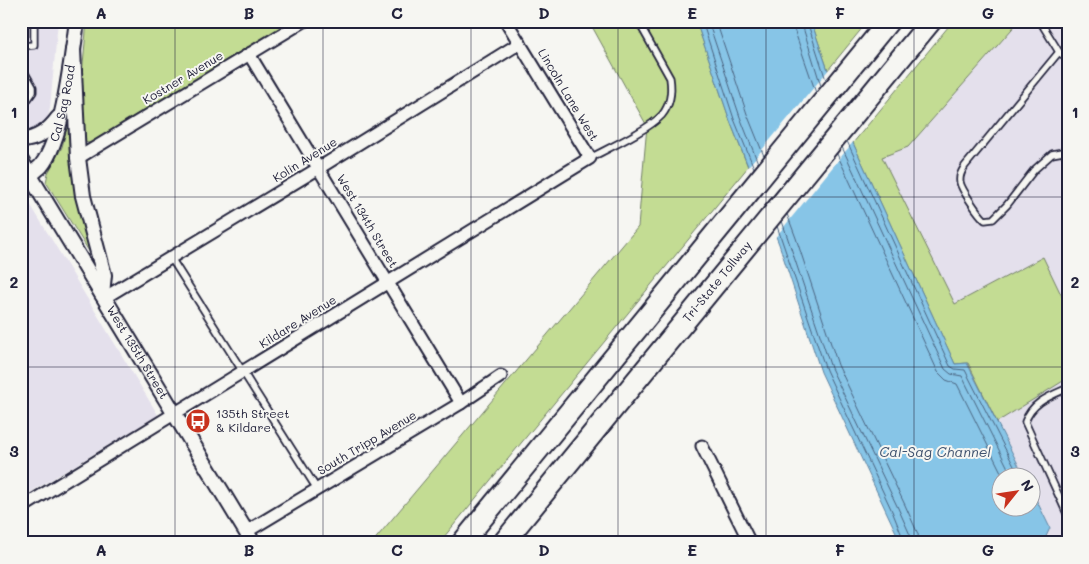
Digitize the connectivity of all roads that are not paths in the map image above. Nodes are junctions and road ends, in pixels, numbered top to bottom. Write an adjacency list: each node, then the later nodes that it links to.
1 (34, 21): 10 (lane)
2 (77, 21): 11 (street, Cal Sag Road)
3 (304, 21): 13 (street, Kostner Avenue)
4 (506, 21): 9 (street, Lincoln Lane West)
5 (638, 21): 21 (lane)
6 (931, 21): 39 (highway, Tri-State Tollway)
7 (1044, 21): 12 (lane)
8 (885, 26): 38 (highway)
9 (520, 43): 21 (street, Lincoln Lane West); 23 (street, Kolin Avenue)
10 (21, 46)
11 (73, 49): 17 (street, Cal Sag Road); 20 (street)
12 (1059, 52): 14 (lane); 19 (lane)
13 (249, 54): 20 (street, Kostner Avenue); 23 (street, West 134th Street)
14 (1068, 59)
15 (21, 66): 16 (lane)
16 (21, 101)
17 (61, 113): 18 (street); 24 (street, Cal Sag Road)
18 (21, 140)
19 (1068, 151)
20 (78, 158): 27 (street)
21 (590, 158): 26 (street, Kildare Avenue)
22 (21, 161): 24 (street, West 135th Street)
23 (319, 168): 25 (street, Kolin Avenue); 26 (street, West 134th Street)
24 (25, 178): 27 (street, West 135th Street)
25 (171, 258): 27 (street, Kolin Avenue); 28 (lane)
26 (388, 283): 28 (street, Kildare Avenue); 31 (street, West 134th Street)
27 (103, 296): 32 (street, West 135th Street)
28 (243, 372): 32 (street, Kildare Avenue); 34 (lane)
29 (501, 376): 31 (street, South Tripp Avenue)
30 (1068, 388): 36 (lane)
31 (461, 403): 34 (street, South Tripp Avenue)
32 (174, 414): 35 (street, Kildare Avenue); 37 (street, West 135th Street)
33 (702, 446): 40 (street)
34 (317, 489): 37 (street, South Tripp Avenue)
35 (21, 508)
36 (1068, 516)
37 (250, 537)
38 (462, 543)
39 (504, 543)
40 (750, 543)

